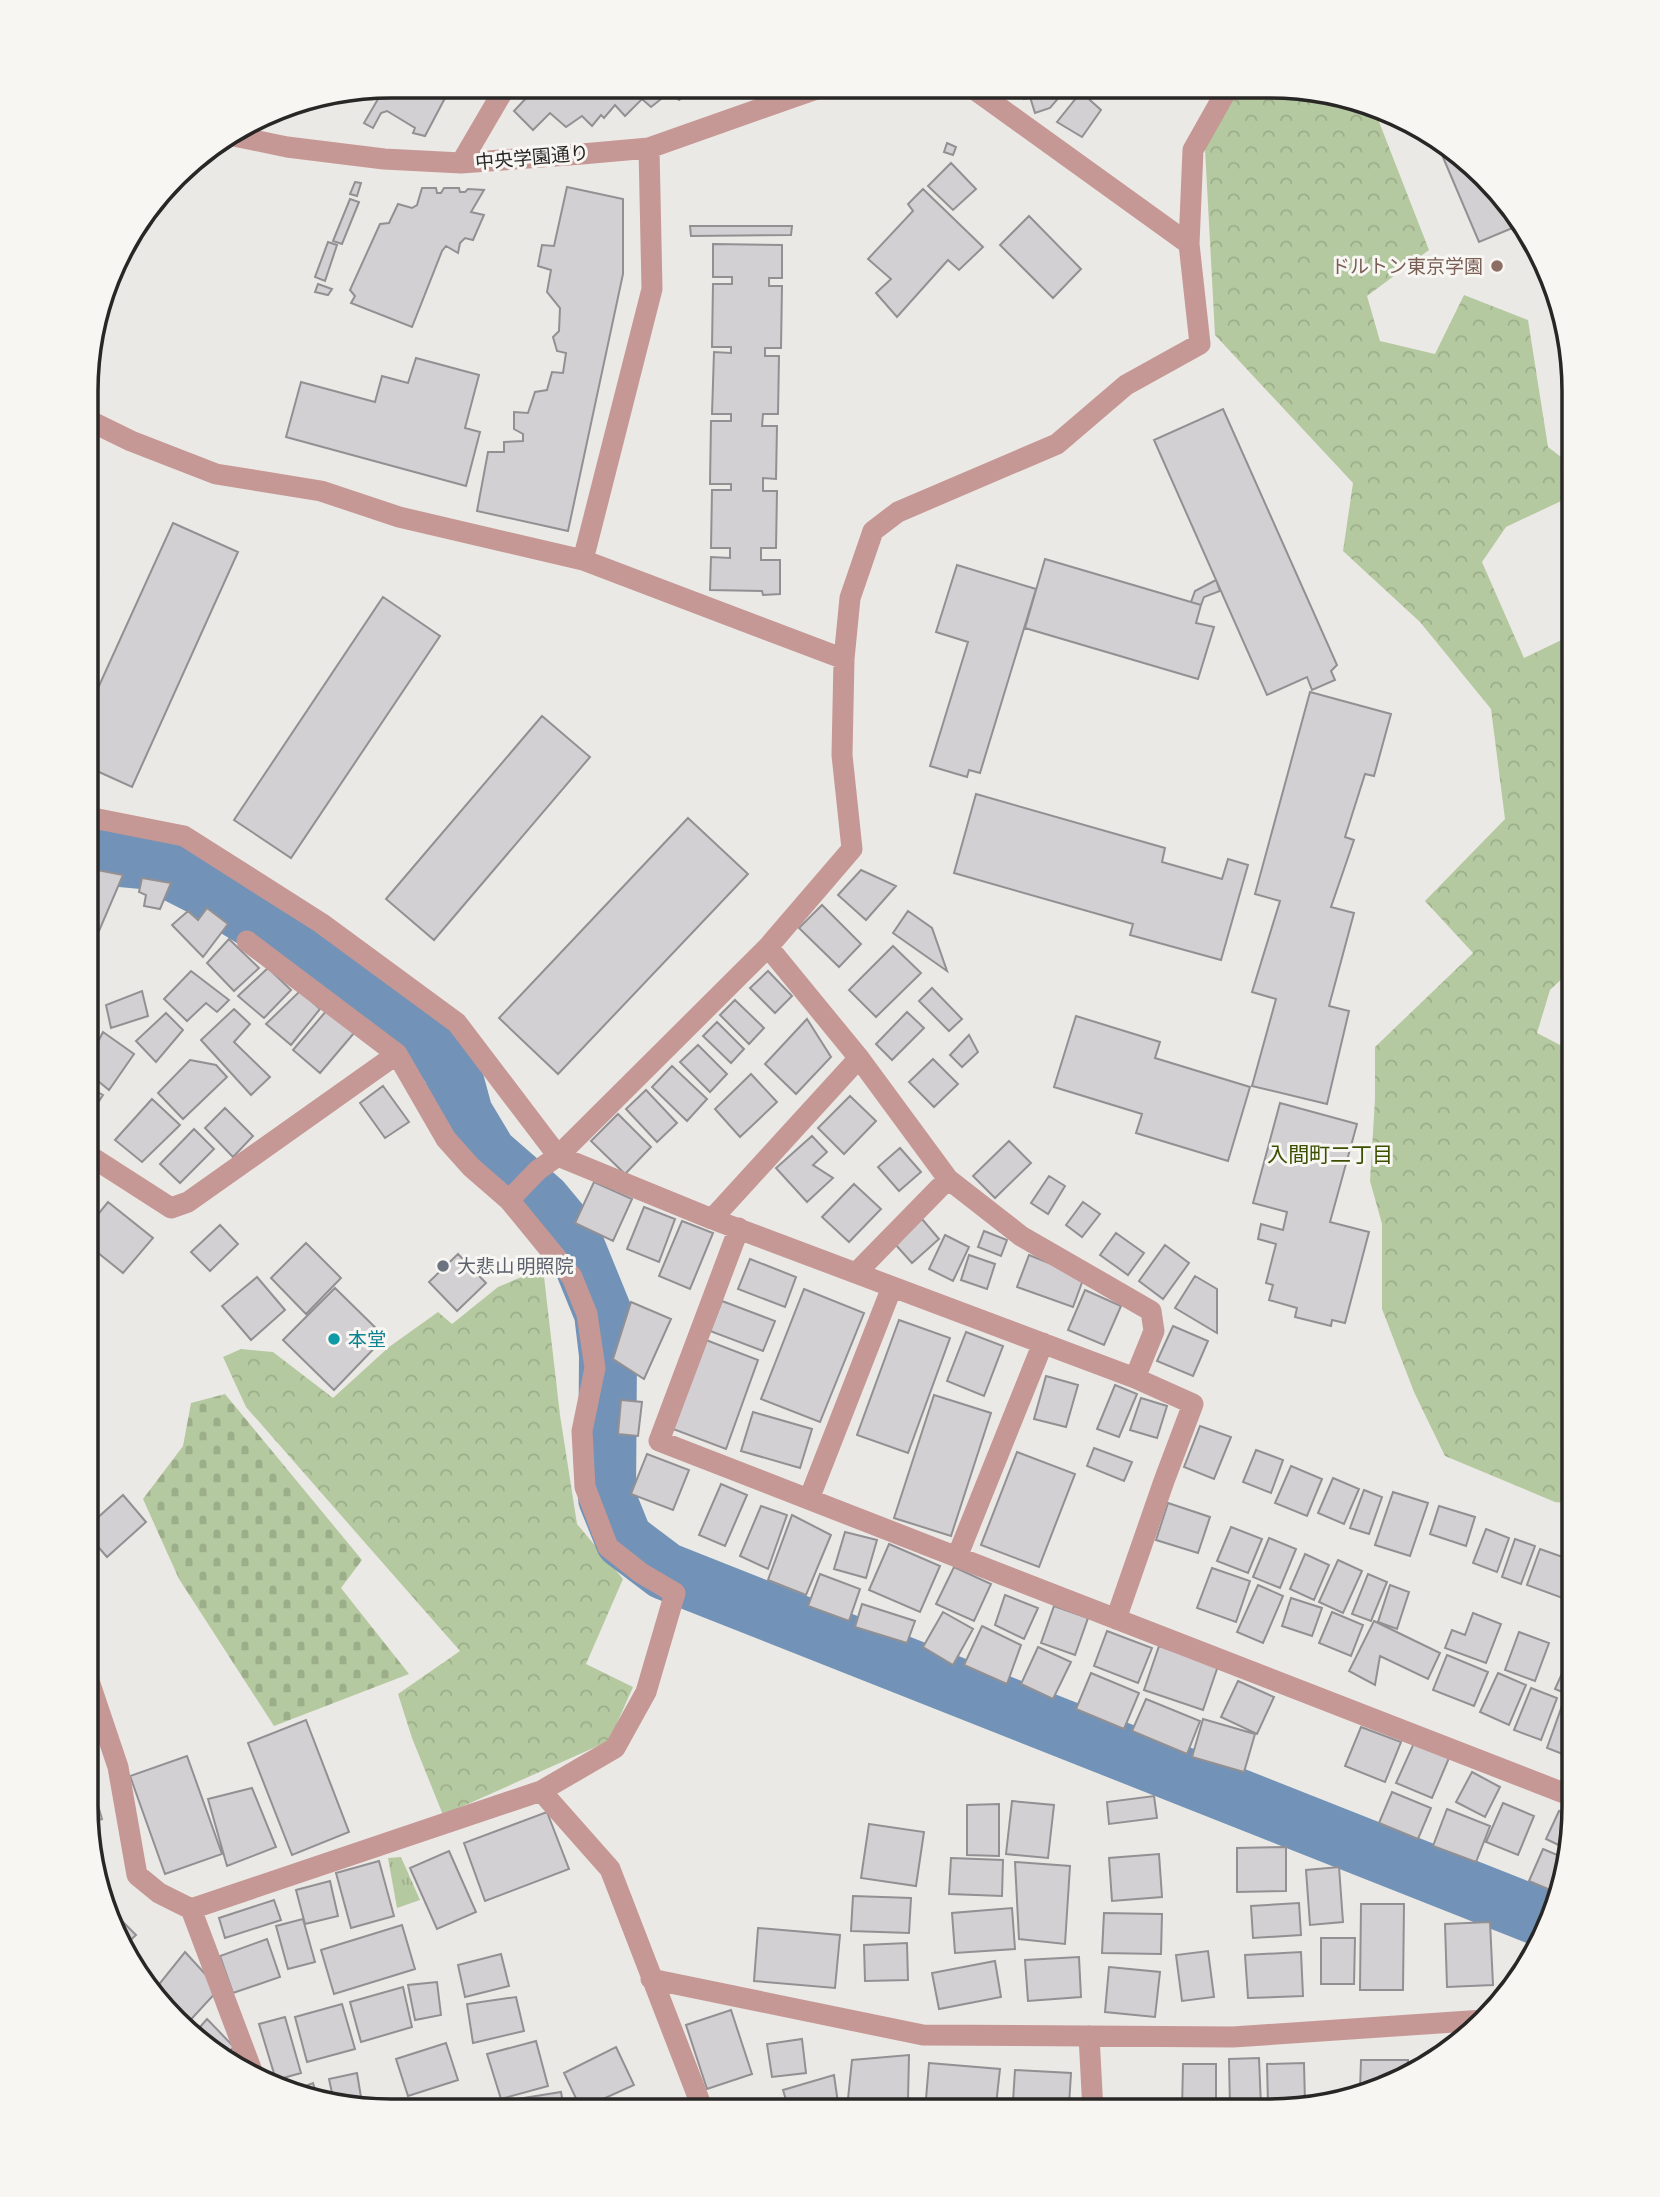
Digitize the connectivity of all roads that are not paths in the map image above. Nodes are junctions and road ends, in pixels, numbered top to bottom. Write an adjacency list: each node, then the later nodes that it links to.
1 (499, 98): 7 (street)
2 (791, 98): 6 (street, 中央学園通り)
3 (985, 98): 8 (street)
4 (1222, 98): 8 (street)
5 (243, 138): 7 (street, 中央学園通り)
6 (649, 148): 7 (street, 中央学園通り); 10 (street)
7 (461, 163)
8 (1189, 244): 11 (street)
9 (98, 425): 10 (street)
10 (583, 560): 11 (street)
11 (844, 659): 14 (street)
12 (98, 819): 17 (street)
13 (247, 941): 15 (street)
14 (768, 947): 16 (street); 17 (street)
15 (397, 1054): 18 (street); 20 (street)
16 (859, 1058): 19 (street); 21 (street)
17 (558, 1156): 20 (street); 21 (street)
18 (98, 1161)
19 (947, 1179): 23 (street); 26 (street)
20 (513, 1196): 31 (street)
21 (712, 1219): 22 (street)
22 (739, 1228): 23 (street); 27 (street)
23 (856, 1273): 24 (street)
24 (892, 1287): 25 (street); 27 (street)
25 (1043, 1343): 26 (street); 28 (street)
26 (1135, 1378): 29 (street)
27 (809, 1499): 28 (street)
28 (957, 1557): 29 (street)
29 (1116, 1619): 32 (street)
30 (98, 1708): 33 (street)
31 (541, 1791): 33 (street); 34 (street)
32 (1562, 1792)
33 (191, 1909): 37 (street)
34 (651, 1979): 36 (street); 38 (street)
35 (1467, 2021): 36 (street)
36 (1089, 2036): 39 (street)
37 (249, 2063)
38 (700, 2099)
39 (1092, 2099)

